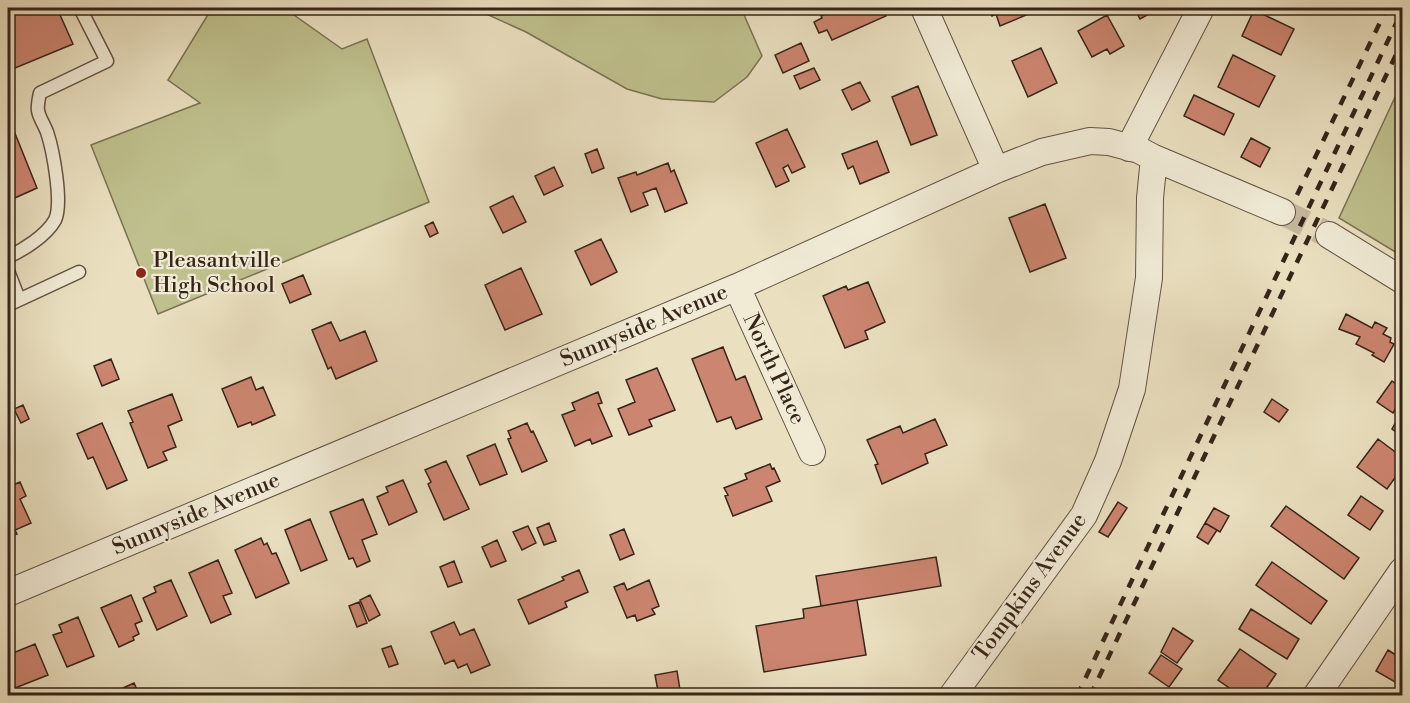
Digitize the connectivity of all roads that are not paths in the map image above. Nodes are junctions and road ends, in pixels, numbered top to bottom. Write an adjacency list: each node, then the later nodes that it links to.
1 (80, 8): 9 (lane)
2 (924, 8): 6 (street)
3 (1201, 8): 4 (street)
4 (1129, 148): 5 (street, Sunnyside Avenue); 6 (street, Sunnyside Avenue)
5 (1154, 158): 7 (street, Sunnyside Avenue); 18 (street, Tompkins Avenue)
6 (996, 170): 13 (street, Sunnyside Avenue)
7 (1282, 212)
8 (1329, 235): 12 (street)
9 (8, 257)
10 (8, 272): 14 (lane)
11 (79, 272): 14 (lane)
12 (1402, 280)
13 (737, 287): 15 (street, North Place); 17 (street, Sunnyside Avenue)
14 (13, 302)
15 (812, 452)
16 (1402, 571): 19 (street)
17 (8, 593)
18 (952, 696)
19 (1316, 696)

